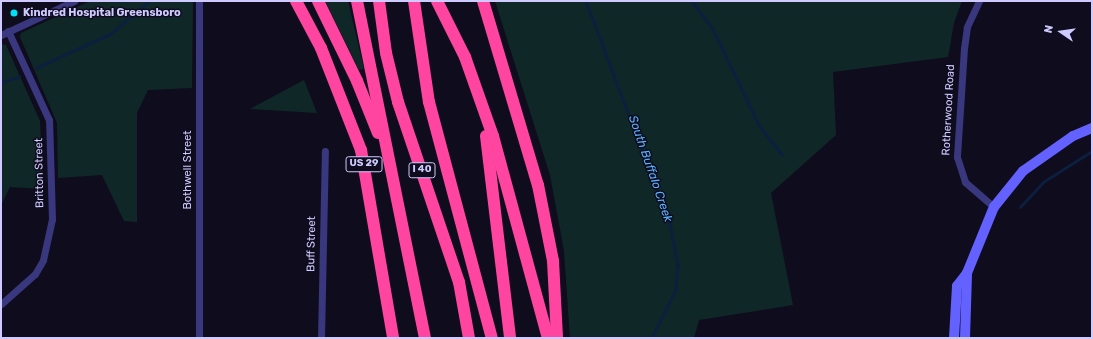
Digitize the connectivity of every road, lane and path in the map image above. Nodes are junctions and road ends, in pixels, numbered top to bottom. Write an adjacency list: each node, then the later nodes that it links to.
1 (74, 1): 11 (street)
2 (199, 1): 20 (street, Bothwell Street)
3 (296, 1): 22 (highway, US 29)
4 (318, 1): 17 (highway)
5 (356, 1): 17 (highway)
6 (379, 1): 24 (highway, I 40)
7 (414, 1): 25 (highway, I 40)
8 (437, 1): 13 (highway)
9 (483, 1): 28 (highway)
10 (979, 1): 16 (street, Rotherwood Road)
11 (8, 31): 12 (street); 19 (street, Britton Street)
12 (1, 34)
13 (479, 96): 26 (highway); 27 (highway)
14 (1092, 128): 16 (main road)
15 (325, 151): 21 (street, Buff Street)
16 (994, 207): 18 (main road)
17 (400, 220): 23 (highway)
18 (967, 273): 29 (main road); 30 (main road)
19 (1, 304)
20 (199, 338)
21 (321, 338)
22 (393, 338)
23 (425, 338)
24 (469, 338)
25 (492, 338)
26 (510, 338)
27 (548, 338)
28 (557, 338)
29 (954, 338)
30 (965, 338)

